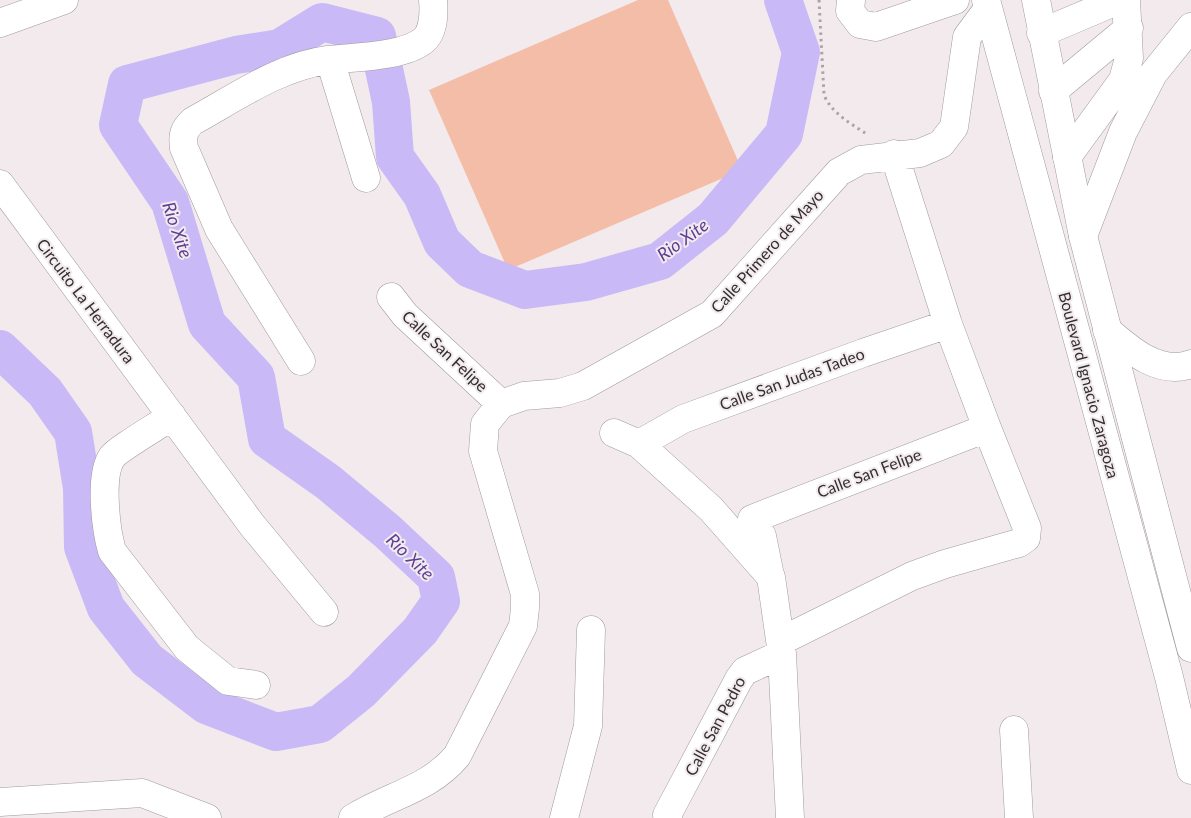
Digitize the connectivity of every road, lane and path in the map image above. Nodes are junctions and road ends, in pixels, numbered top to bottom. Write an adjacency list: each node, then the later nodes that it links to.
1 (64, 0): 10 (street)
2 (433, 0): 14 (street)
3 (819, 0): 16 (path)
4 (851, 0): 5 (street)
5 (955, 0)
6 (1036, 0): 13 (street, Boulevard Ignacio Zaragoza)
7 (1118, 0): 13 (street)
8 (1126, 0): 12 (street)
9 (986, 5): 16 (street, Calle Primero de Mayo); 38 (street, Boulevard Ignacio Zaragoza)
10 (0, 23)
11 (1191, 27): 20 (street)
12 (1129, 28): 15 (street); 17 (street)
13 (1041, 33): 15 (street, Boulevard Ignacio Zaragoza)
14 (330, 60): 18 (street); 24 (street)
15 (1053, 91): 17 (street, Boulevard Ignacio Zaragoza)
16 (894, 154): 22 (street); 26 (street, Calle Primero de Mayo)
17 (1067, 157): 20 (street, Boulevard Ignacio Zaragoza)
18 (366, 178)
19 (0, 184): 27 (street, Circuito La Herradura)
20 (1083, 236): 23 (street, Boulevard Ignacio Zaragoza)
21 (391, 297): 26 (street, Calle San Felipe)
22 (948, 324): 28 (street); 30 (street, Calle San Judas Tadeo)
23 (1107, 330): 25 (street); 35 (street, Boulevard Ignacio Zaragoza)
24 (301, 361)
25 (1191, 364)
26 (501, 404): 42 (street)
27 (172, 416): 32 (street, Circuito La Herradura); 36 (street)
28 (987, 428): 31 (street, Calle San Felipe); 34 (street)
29 (614, 433): 30 (street)
30 (639, 444): 31 (street)
31 (771, 577): 34 (street, Calle San Felipe)
32 (324, 612)
33 (592, 630): 43 (street)
34 (781, 648): 44 (street, Calle San Pedro); 45 (street, Calle San Felipe)
35 (1191, 648)
36 (256, 685)
37 (1014, 730): 46 (street)
38 (1191, 770)
39 (145, 805): 40 (street); 41 (street)
40 (12, 807)
41 (207, 818)
42 (353, 818)
43 (564, 818)
44 (668, 818)
45 (790, 818)
46 (1019, 818)

